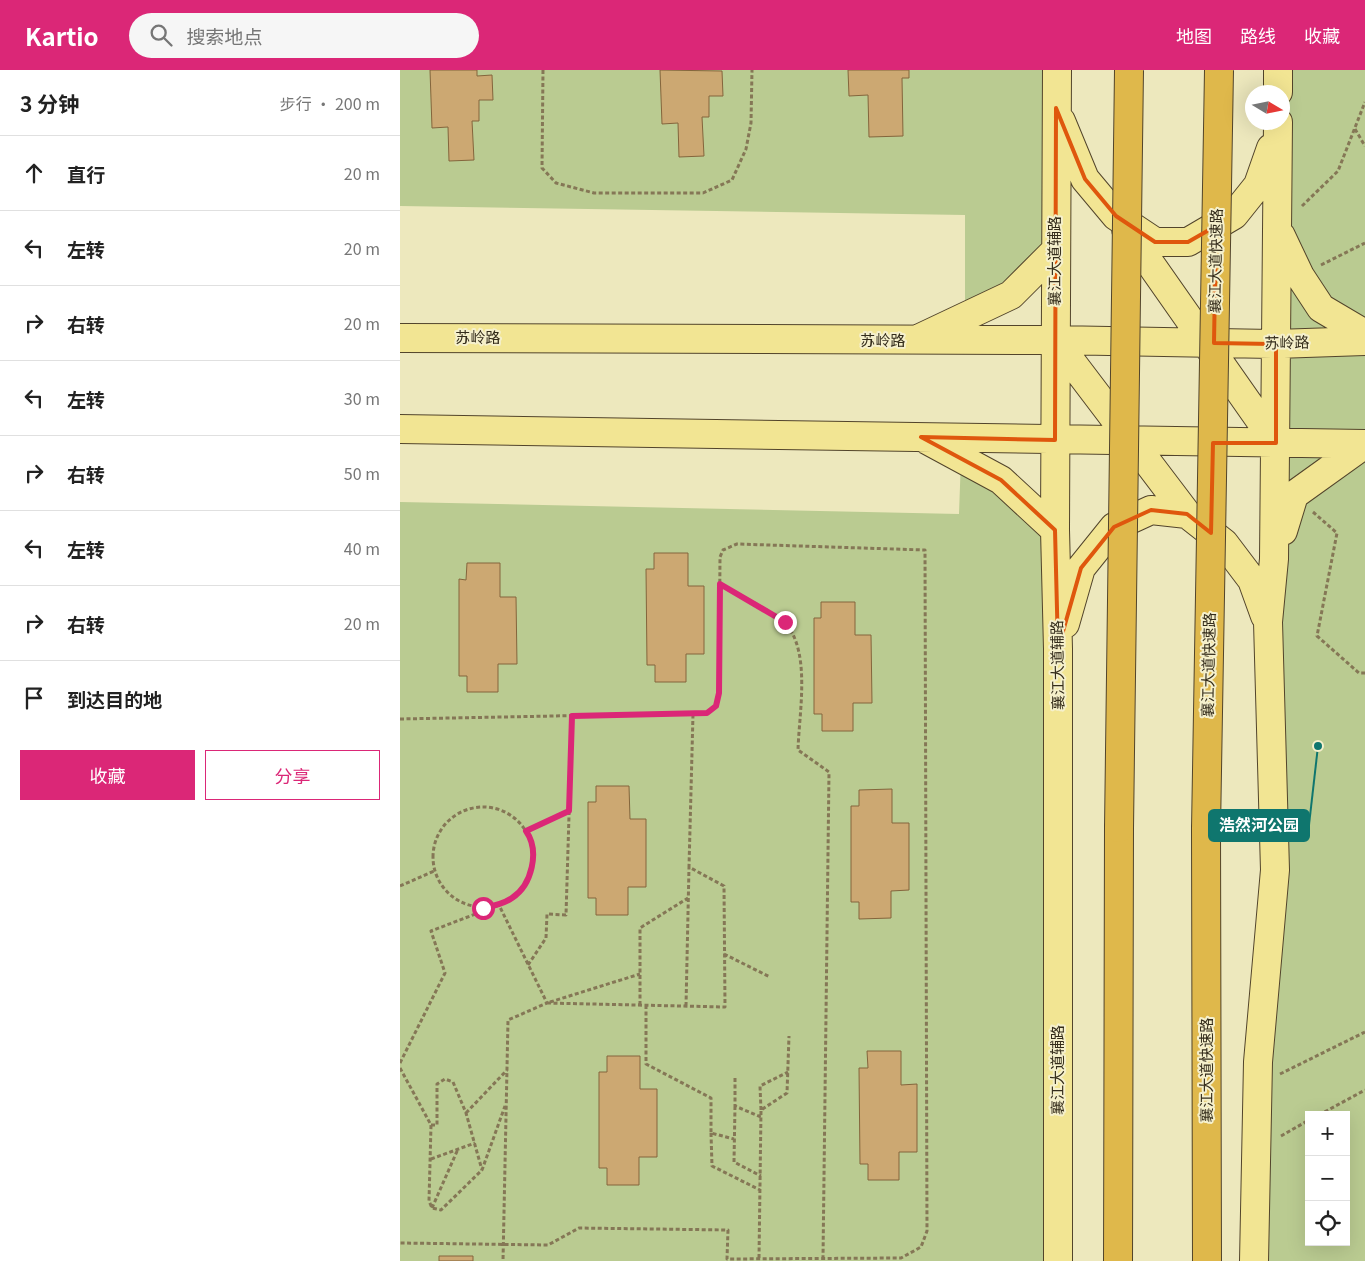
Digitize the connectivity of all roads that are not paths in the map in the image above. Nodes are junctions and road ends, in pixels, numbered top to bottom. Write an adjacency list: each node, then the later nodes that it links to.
1 (1057, 70): 6 (main road, 襄江大道辅路)
2 (1129, 70): 31 (highway, bridge)
3 (1219, 70): 32 (highway, 襄江大道快速路, bridge)
4 (1278, 70): 5 (main road)
5 (1278, 85)
6 (1056, 108): 9 (main road); 11 (main road, 襄江大道辅路)
7 (1276, 130): 9 (main road)
8 (1278, 130): 10 (main road)
9 (1116, 216): 17 (main road)
10 (1278, 230): 12 (main road); 18 (main road)
11 (1056, 250): 14 (main road, 襄江大道辅路); 15 (main road)
12 (1365, 334)
13 (400, 338): 15 (main road, 苏岭路)
14 (1055, 340): 15 (main road, 苏岭路); 17 (main road, 苏岭路); 21 (main road, 襄江大道辅路); 22 (main road)
15 (914, 341)
16 (1365, 341): 18 (main road, 苏岭路)
17 (1205, 343): 18 (main road, 苏岭路); 23 (main road)
18 (1276, 344): 23 (main road)
19 (400, 430): 20 (main road)
20 (921, 437): 21 (main road); 26 (main road)
21 (1055, 440): 22 (main road); 26 (main road, 襄江大道辅路)
22 (1132, 441): 23 (main road); 25 (main road)
23 (1276, 443): 24 (main road); 27 (main road)
24 (1365, 444): 27 (main road)
25 (1187, 514): 28 (main road); 29 (main road)
26 (1055, 530): 29 (main road, 襄江大道辅路)
27 (1274, 559): 28 (main road)
28 (1268, 622): 33 (main road)
29 (1058, 649): 30 (main road, 襄江大道辅路)
30 (1058, 1261)
31 (1118, 1261)
32 (1207, 1261)
33 (1254, 1261)

